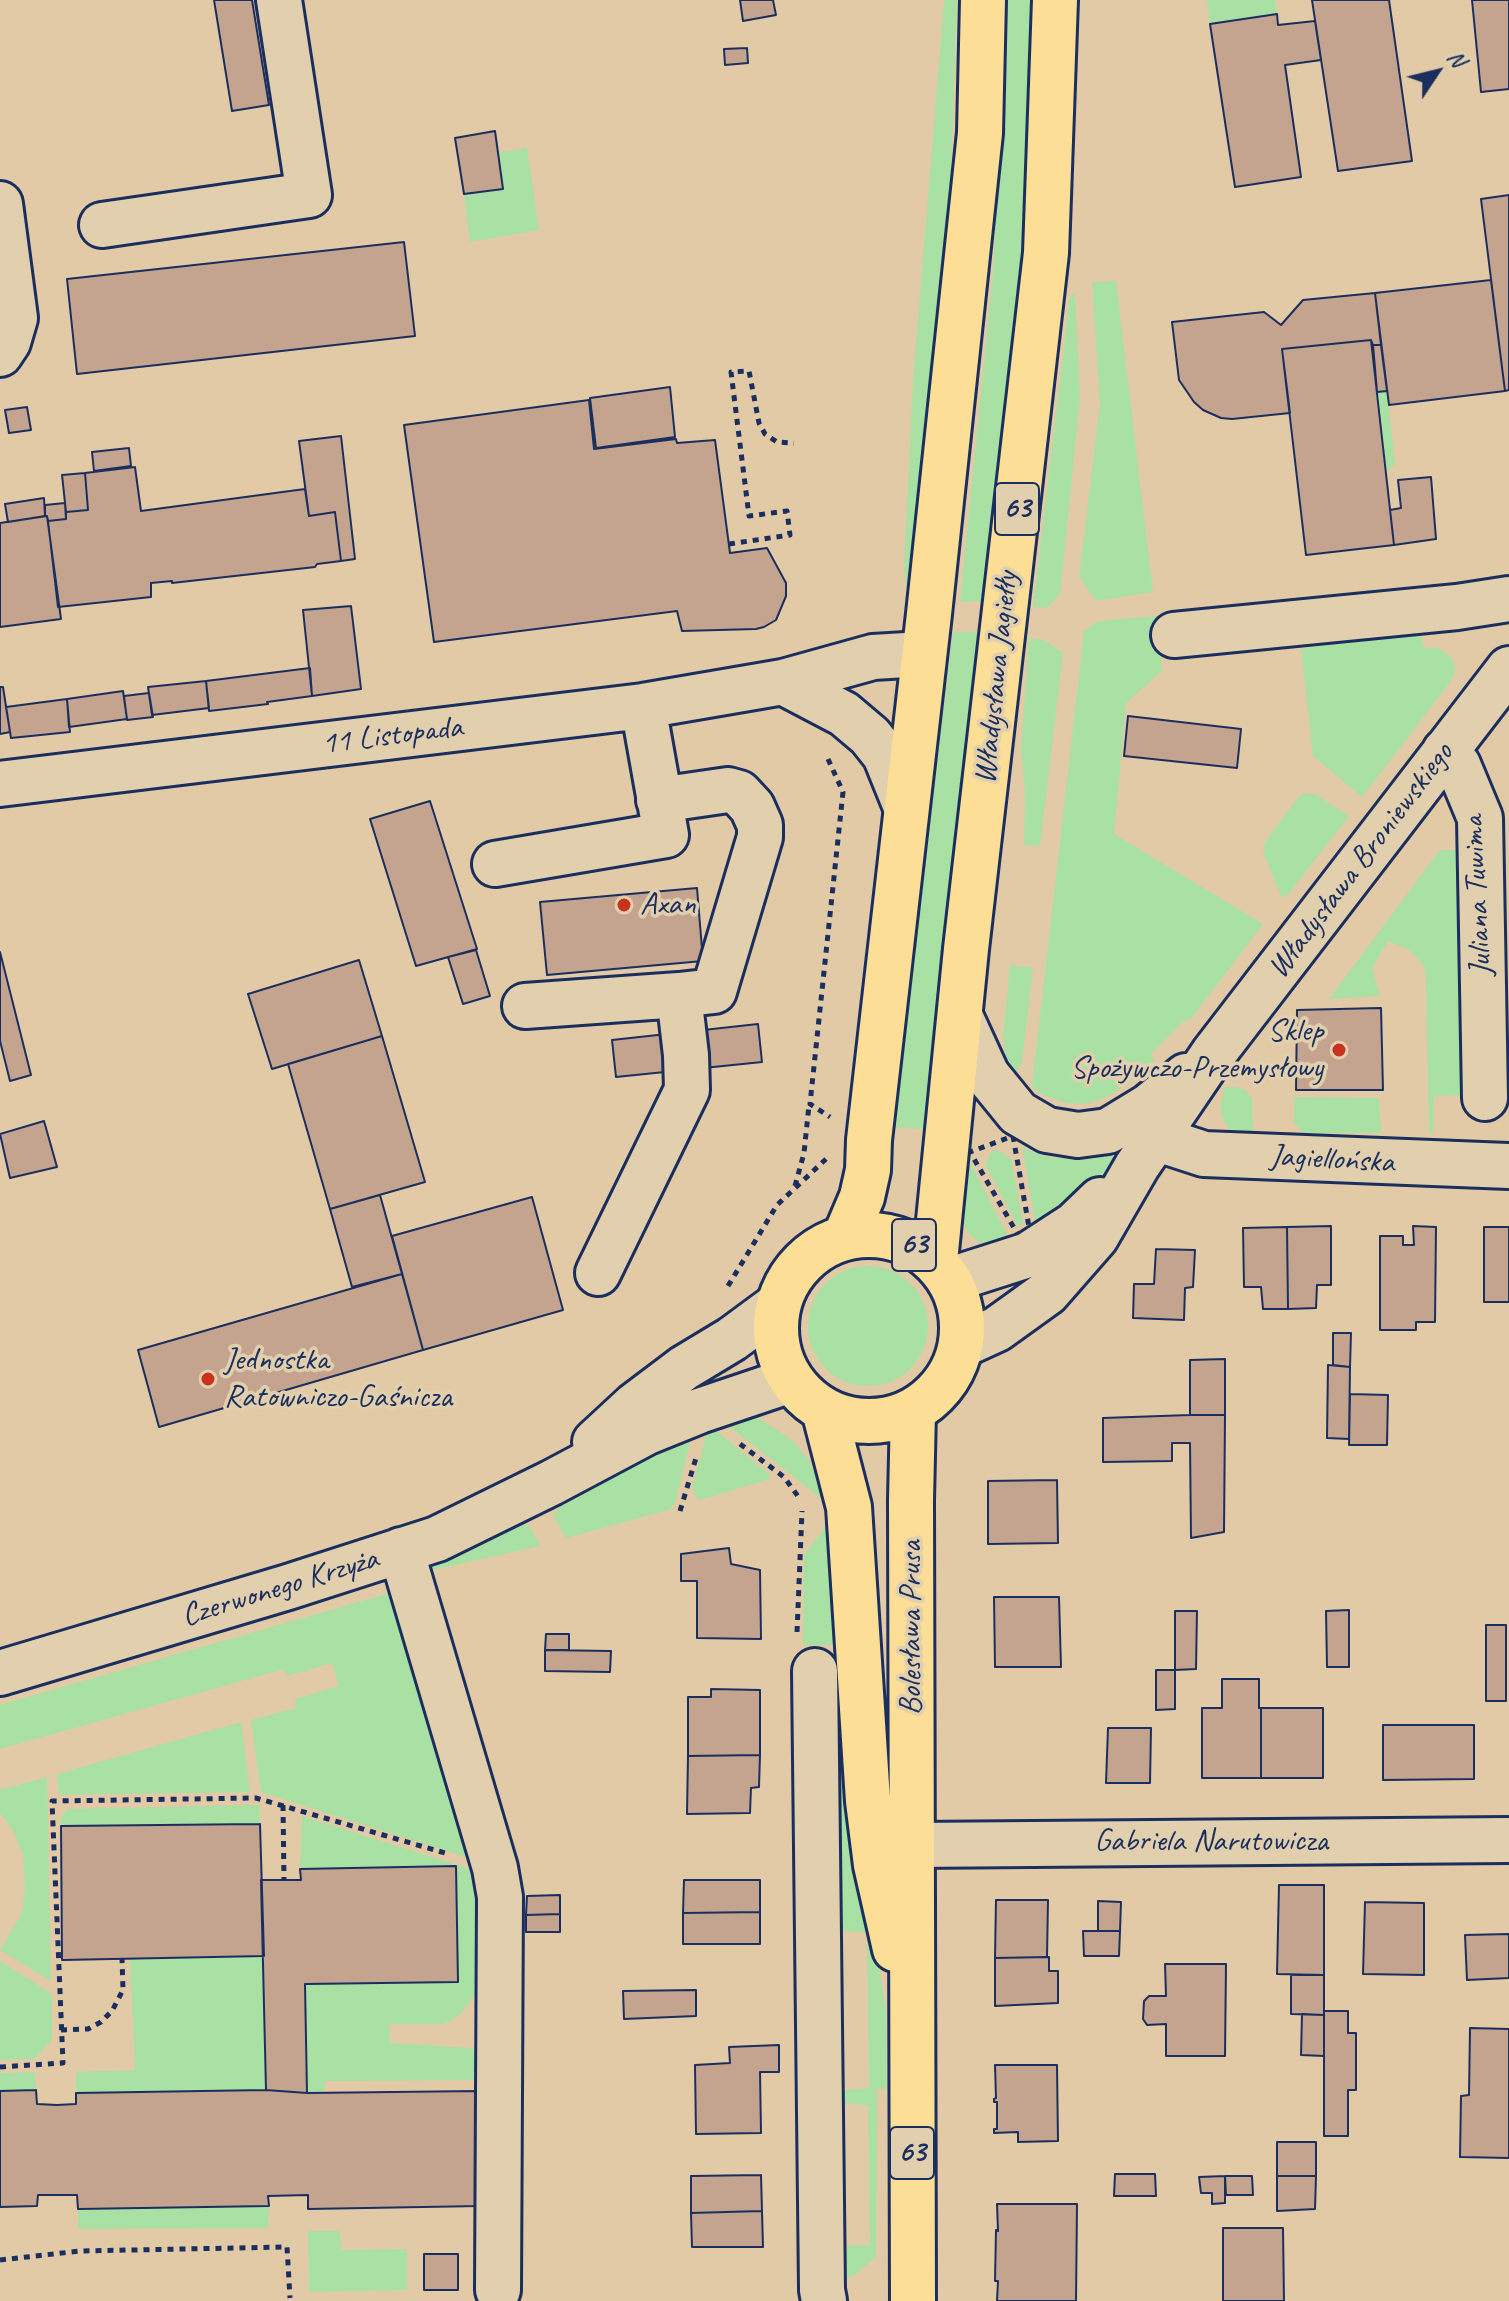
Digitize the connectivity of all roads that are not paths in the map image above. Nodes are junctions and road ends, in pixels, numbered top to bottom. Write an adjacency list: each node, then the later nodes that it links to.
1 (279, 0): 5 (street)
2 (983, 0): 9 (main road, 63)
3 (1055, 0): 20 (main road, Władysława Jagiełły / 63)
4 (0, 204): 6 (street)
5 (102, 225)
6 (0, 354)
7 (1509, 599): 8 (street)
8 (1174, 635)
9 (923, 654): 11 (street, 11 Listopada); 16 (main road, 63)
10 (1509, 669): 13 (street, Władysława Broniewskiego)
11 (783, 682): 12 (street, 11 Listopada); 16 (street)
12 (643, 706): 14 (street, 11 Listopada); 15 (street)
13 (1445, 751): 21 (street, Władysława Broniewskiego); 22 (street, Juliana Tuwima)
14 (0, 784)
15 (659, 800): 17 (street); 18 (street)
16 (906, 807): 25 (main road, 63)
17 (495, 864)
18 (679, 995): 19 (street); 27 (street)
19 (525, 1006)
20 (960, 1016): 21 (street, Władysława Broniewskiego); 26 (main road, Władysława Jagiełły / 63)
21 (1213, 1054): 23 (street, Władysława Broniewskiego)
22 (1485, 1098)
23 (1147, 1152): 24 (street, Jagiellońska); 26 (street, Władysława Broniewskiego); 29 (street, Władysława Broniewskiego)
24 (1509, 1166)
25 (845, 1237): 26 (main road, 63); 28 (main road, 63)
26 (943, 1270): 29 (main road, 63)
27 (598, 1273)
28 (778, 1305): 30 (main road, 63); 33 (street, Czerwonego Krzyża)
29 (962, 1345): 32 (main road, 63)
30 (791, 1380): 31 (main road, 63); 33 (street, Czerwonego Krzyża)
31 (824, 1410): 32 (main road, 63); 37 (main road, Bolesława Prusa / 63)
32 (913, 1411): 39 (main road, Bolesława Prusa / 63)
33 (551, 1483): 34 (street, Czerwonego Krzyża)
34 (401, 1550): 36 (street, Czerwonego Krzyża); 41 (street)
35 (815, 1671): 42 (street)
36 (0, 1673)
37 (868, 1801): 39 (main road); 40 (main road, Bolesława Prusa / 63)
38 (1509, 1840): 39 (street, Gabriela Narutowicza)
39 (913, 1845): 40 (main road, Bolesława Prusa / 63)
40 (911, 2004): 43 (main road, Bolesława Prusa / 63)
41 (498, 2290)
42 (824, 2301)
43 (913, 2301)

